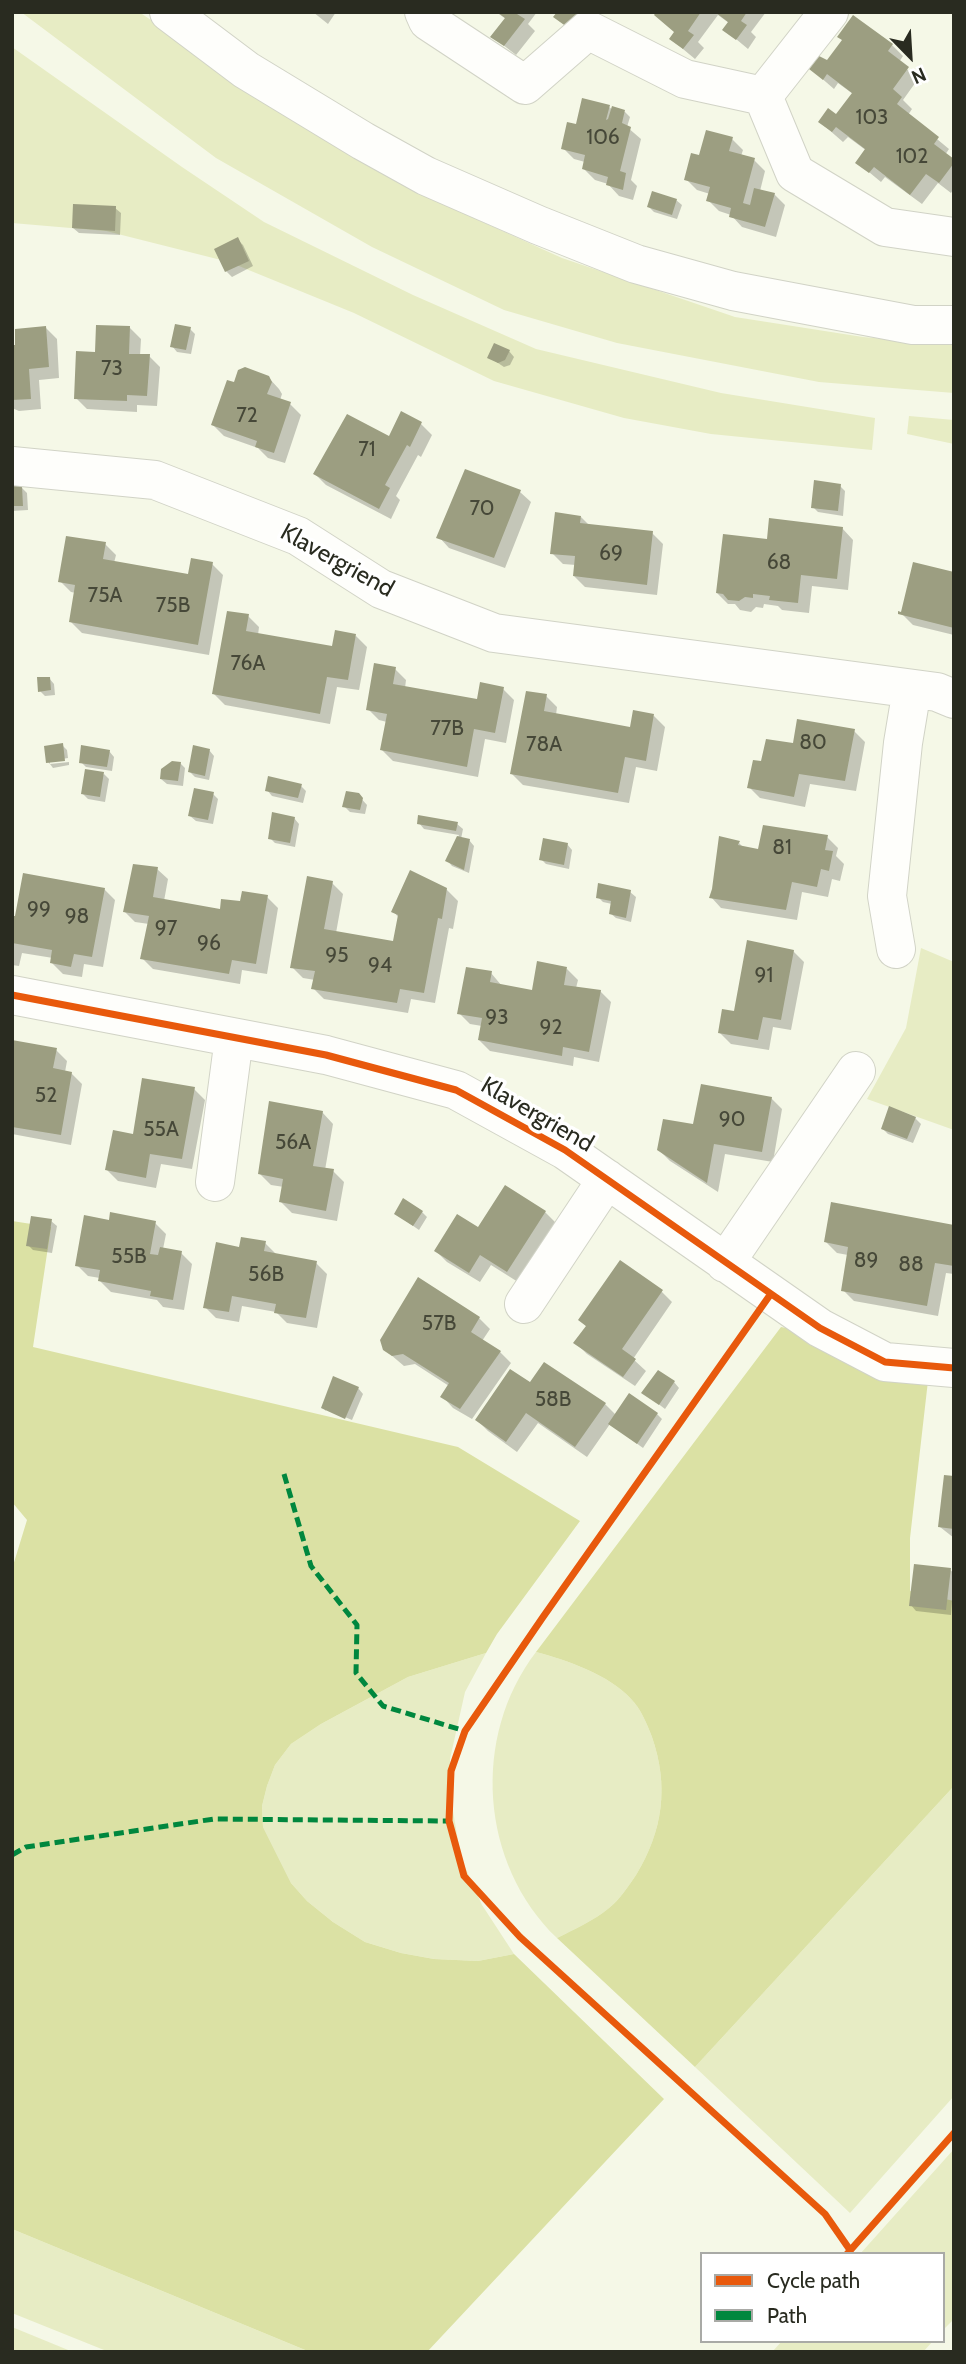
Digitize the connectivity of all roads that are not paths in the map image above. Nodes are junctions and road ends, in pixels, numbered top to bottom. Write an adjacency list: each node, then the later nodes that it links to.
1 (169, 12): 6 (street)
2 (424, 12): 4 (street)
3 (829, 12): 4 (street)
4 (763, 96): 5 (street)
5 (954, 237)
6 (954, 325)
7 (12, 466): 8 (street, Klavergriend)
8 (912, 689): 9 (street, Klavergriend); 10 (street)
9 (954, 699)
10 (896, 949)
11 (12, 995): 12 (street, Klavergriend)
12 (234, 1038): 14 (street, Klavergriend); 15 (street)
13 (856, 1070): 16 (street)
14 (607, 1179): 16 (street, Klavergriend); 17 (street, Klavergriend)
15 (215, 1182)
16 (725, 1263): 18 (street, Klavergriend)
17 (524, 1304)
18 (954, 1368)

